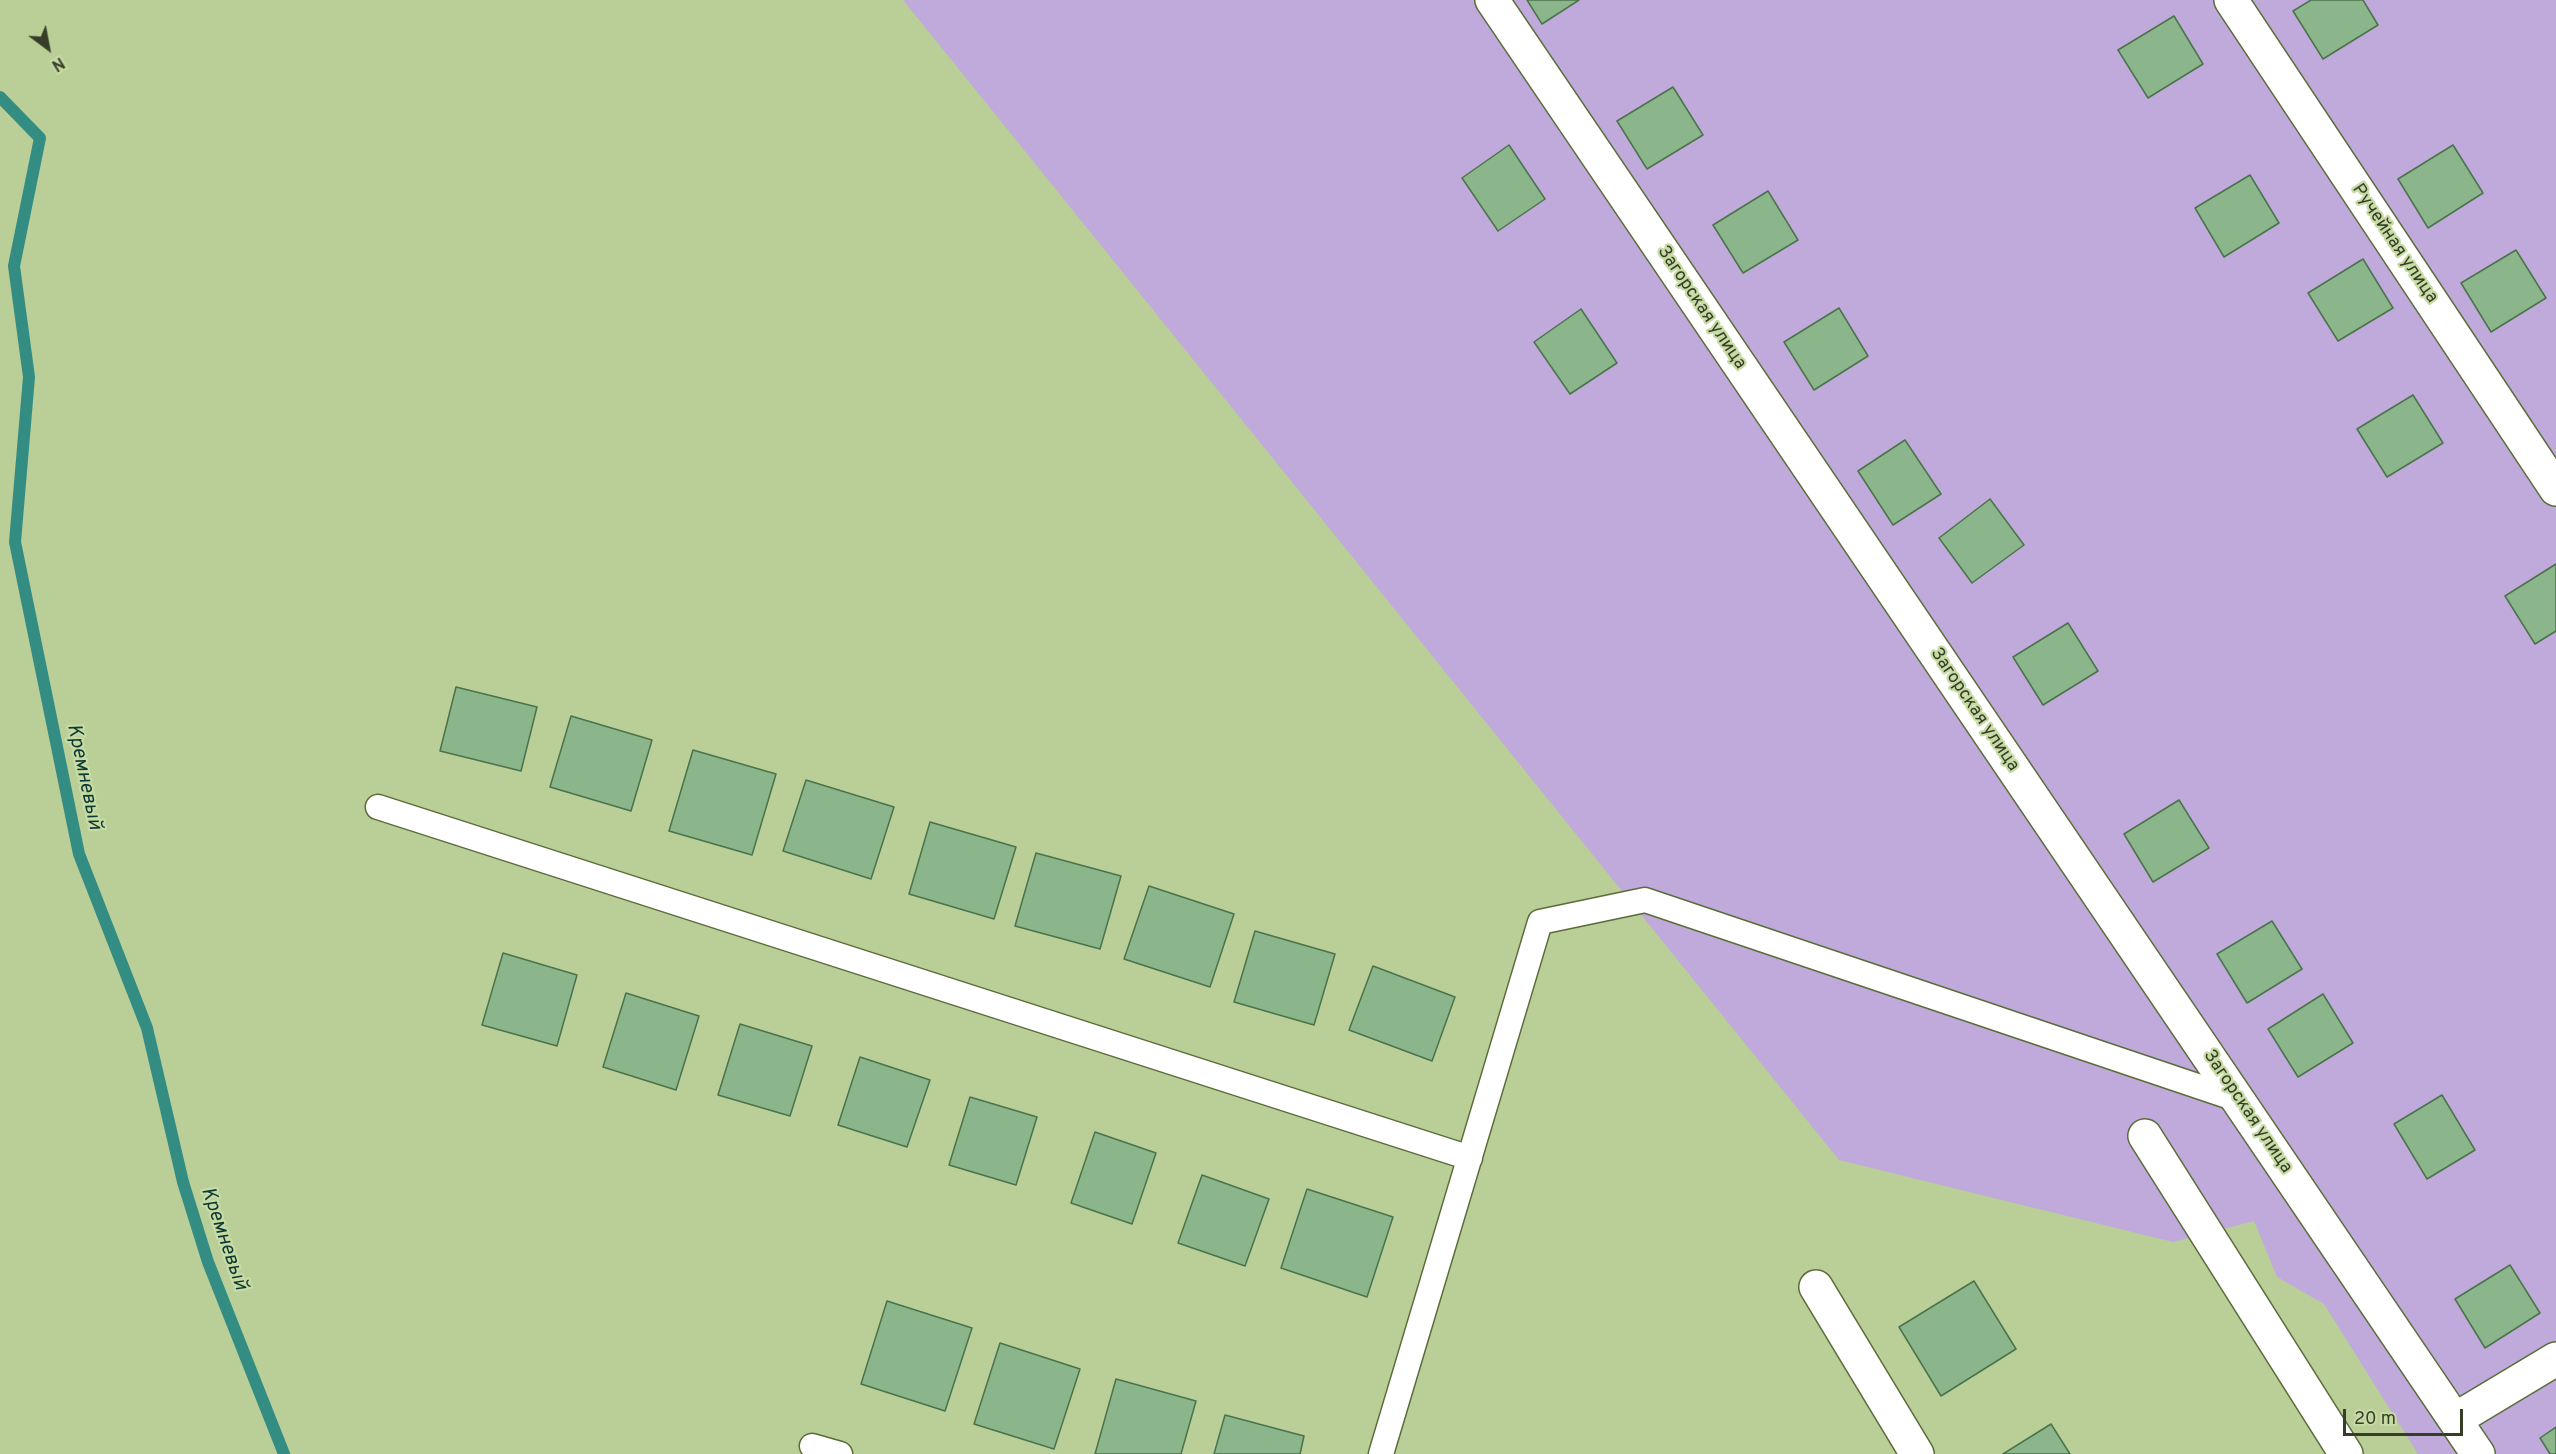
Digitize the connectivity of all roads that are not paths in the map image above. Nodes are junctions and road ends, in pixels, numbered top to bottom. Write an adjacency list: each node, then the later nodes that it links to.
1 (1492, 0): 5 (street, Загорская улица)
2 (2231, 0): 3 (street, Ручейная улица)
3 (2556, 489)
4 (378, 807): 7 (lane)
5 (2239, 1100): 7 (lane); 10 (street, Загорская улица)
6 (2145, 1136): 15 (street)
7 (1470, 1158): 13 (lane)
8 (1816, 1287): 14 (street)
9 (2556, 1359): 10 (street)
10 (2456, 1419): 16 (street, Загорская улица)
11 (812, 1446): 12 (lane)
12 (840, 1454)
13 (1381, 1454)
14 (1917, 1454)
15 (2346, 1454)
16 (2478, 1454)

